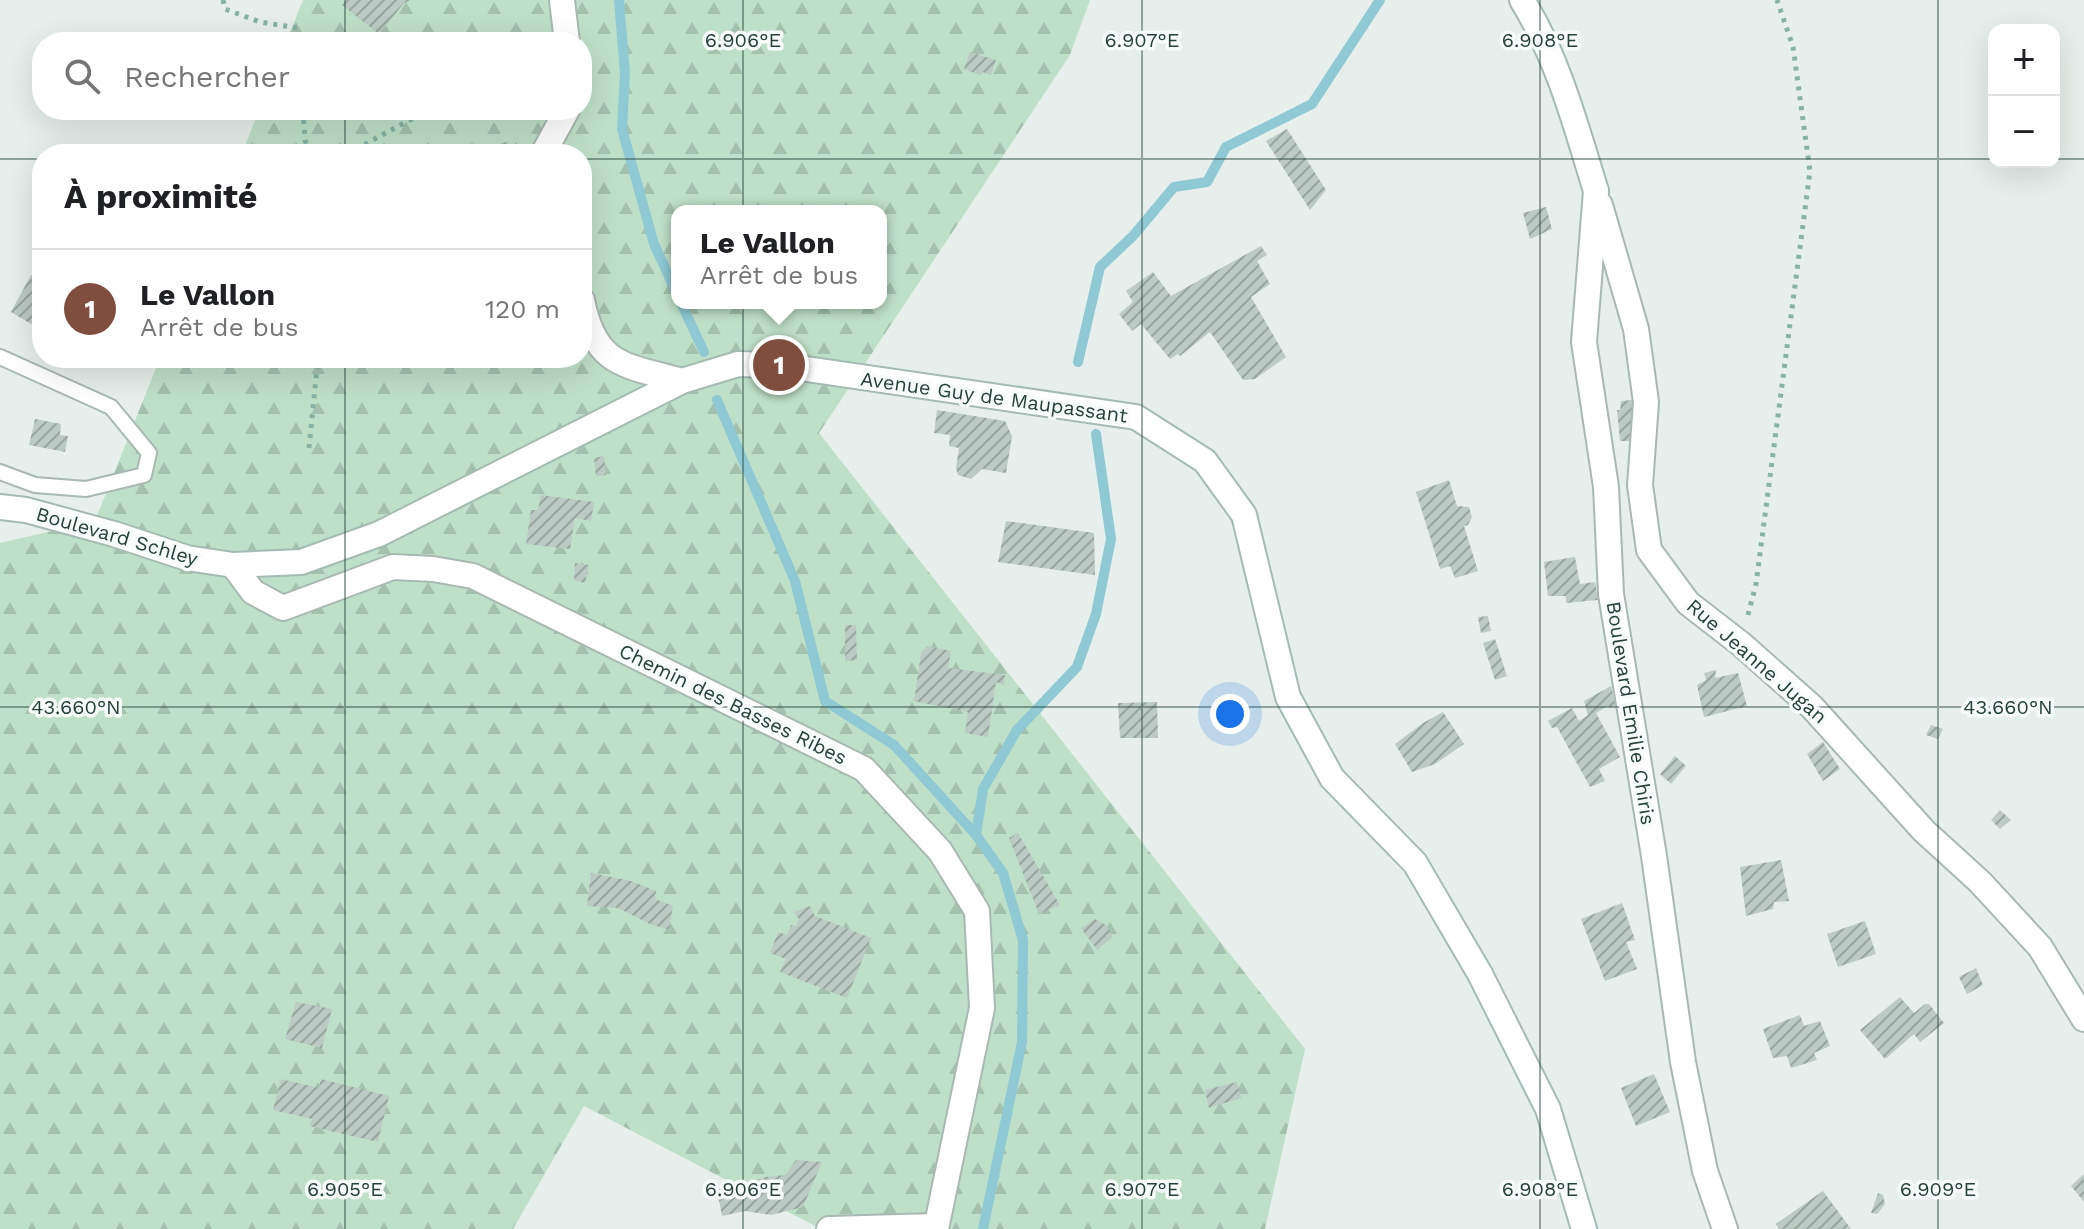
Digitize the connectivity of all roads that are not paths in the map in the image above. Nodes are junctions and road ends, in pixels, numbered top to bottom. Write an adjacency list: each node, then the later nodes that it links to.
1 (562, 0): 3 (street)
2 (1522, 0): 6 (street, Rue Jeanne Jugan)
3 (566, 32)
4 (562, 120): 5 (street)
5 (548, 144)
6 (1596, 191): 15 (street, Rue Jeanne Jugan); 19 (street, Boulevard Emilie Chiris)
7 (592, 334): 9 (street)
8 (0, 357): 11 (lane)
9 (682, 381): 14 (street, Avenue Guy de Maupassant); 18 (street, Avenue Guy de Maupassant)
10 (0, 472): 11 (lane)
11 (35, 485): 13 (lane)
12 (0, 507): 13 (street, Boulevard Schley)
13 (26, 510): 14 (street, Boulevard Schley)
14 (233, 565): 16 (street, Chemin des Basses Ribes)
15 (2084, 1019)
16 (936, 1227): 17 (street)
17 (829, 1229)
18 (1584, 1229)
19 (1725, 1229)

